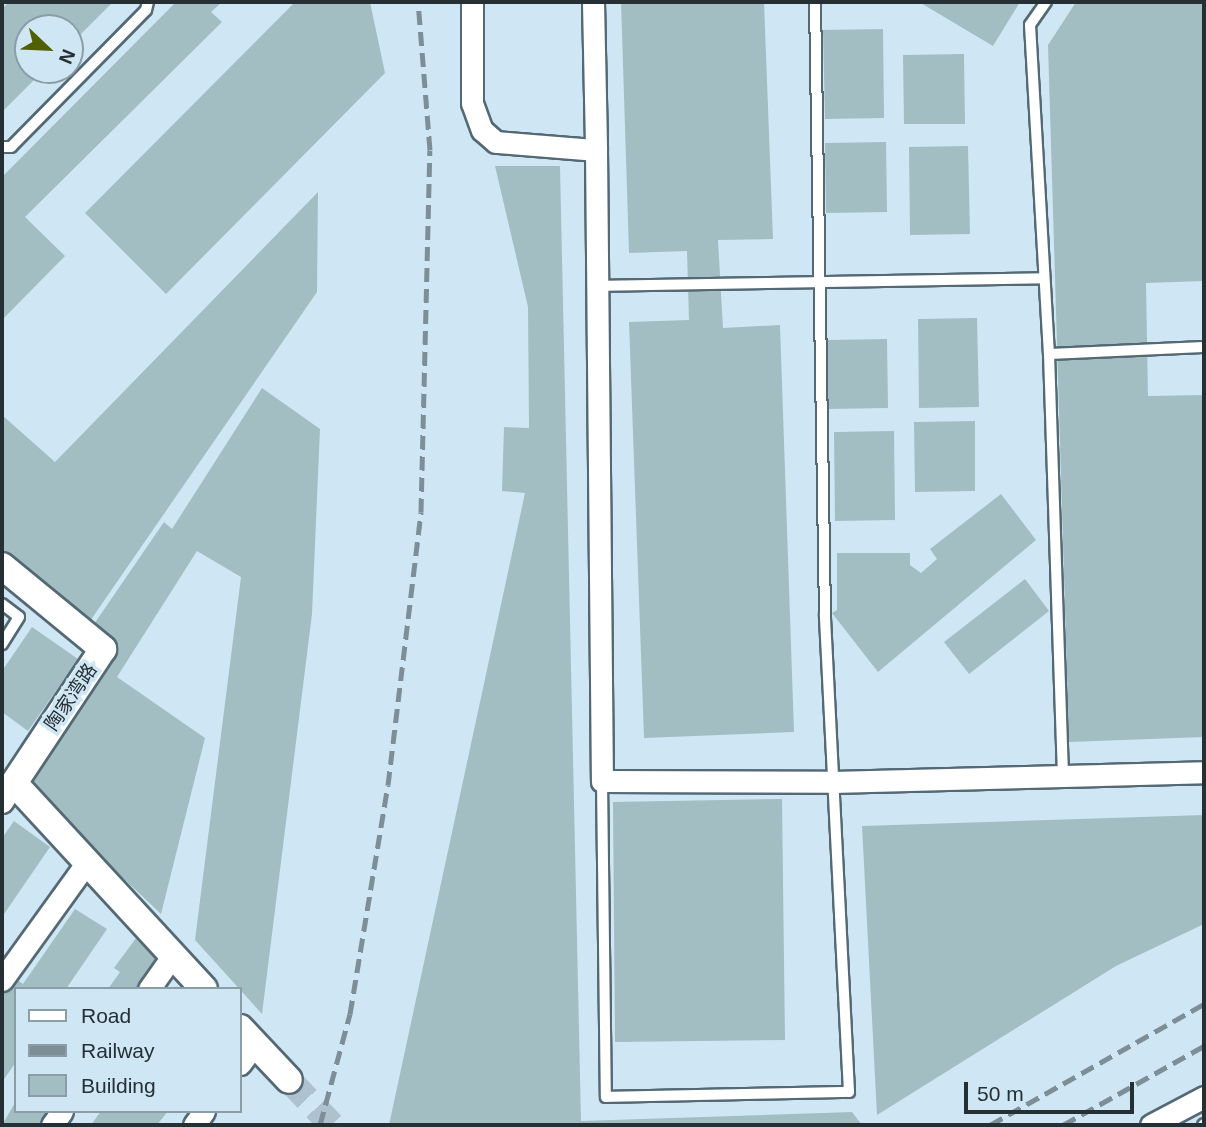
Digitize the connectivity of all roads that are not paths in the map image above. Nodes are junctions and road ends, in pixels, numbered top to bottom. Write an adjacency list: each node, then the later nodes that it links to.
1 (148, 2): 6 (lane)
2 (472, 2): 7 (street)
3 (593, 2): 7 (street)
4 (815, 2): 9 (lane)
5 (1046, 2): 8 (lane)
6 (2, 147)
7 (596, 150): 10 (street)
8 (1041, 278): 9 (lane); 12 (lane)
9 (820, 282): 10 (lane); 19 (lane)
10 (597, 286): 18 (street)
11 (1204, 347): 12 (lane)
12 (1049, 354): 17 (lane)
13 (2, 566): 20 (street, 陶家湾路)
14 (2, 604): 15 (lane)
15 (2, 644)
16 (1204, 772): 17 (street)
17 (1063, 778): 19 (street)
18 (602, 781): 19 (street); 19 (lane)
19 (832, 782)
20 (8, 792): 21 (street, 陶家湾路)
21 (87, 862): 22 (street, 陶家湾路); 23 (street)
22 (173, 955): 24 (street); 25 (street, 陶家湾路)
23 (2, 981)
24 (150, 987)
25 (202, 987)
26 (245, 1045): 27 (street)
27 (289, 1080)
28 (1204, 1097): 29 (street)
29 (1151, 1125)

